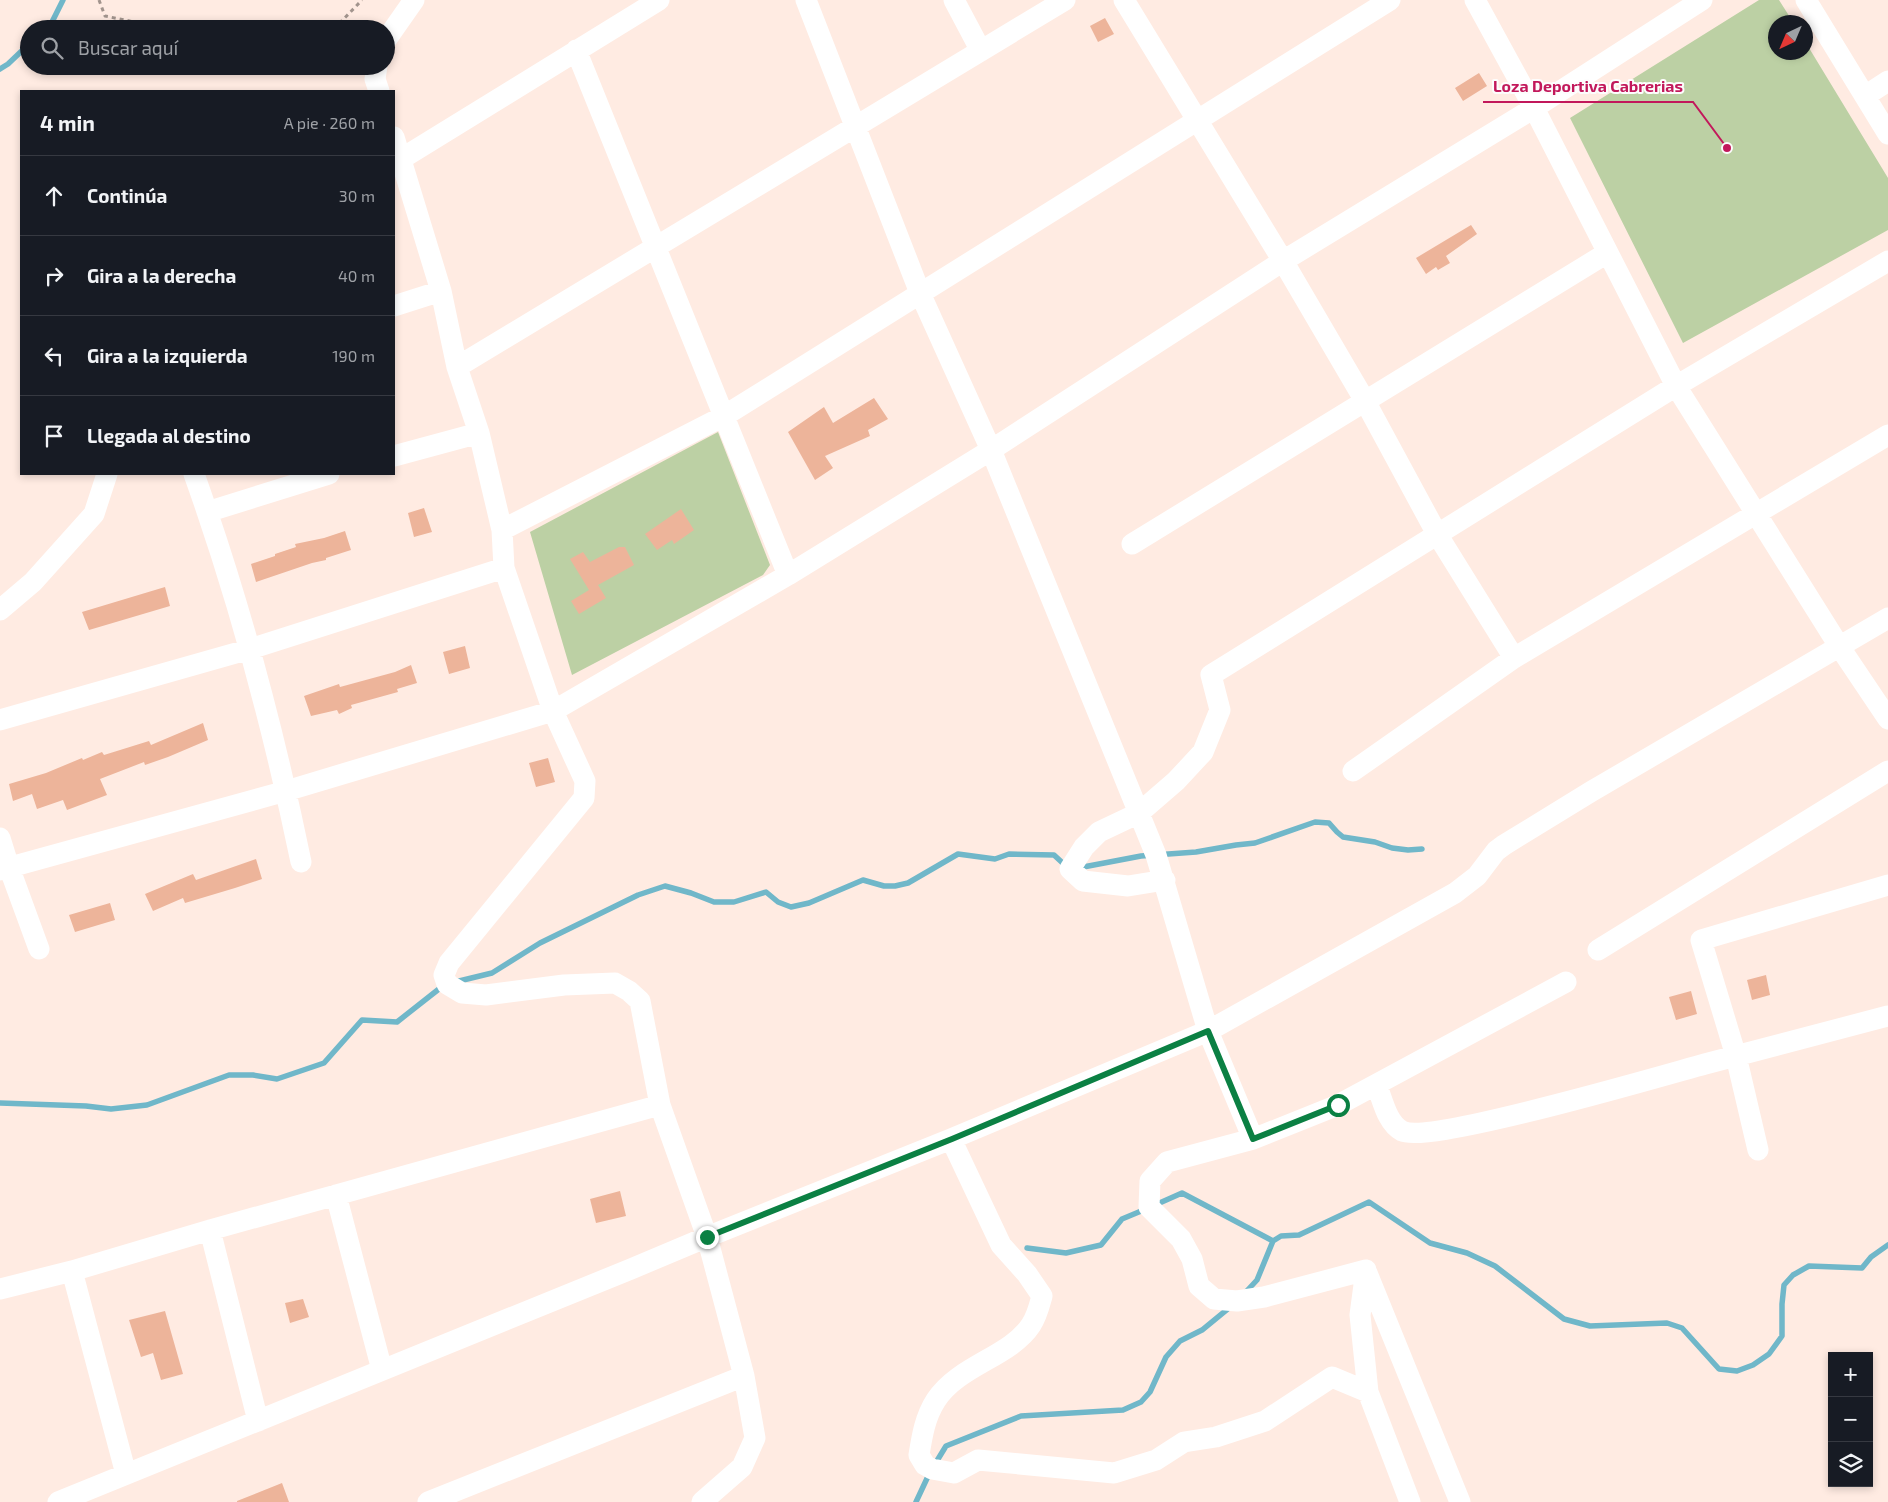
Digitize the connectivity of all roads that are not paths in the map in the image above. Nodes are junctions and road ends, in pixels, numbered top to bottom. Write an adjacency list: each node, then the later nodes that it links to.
1 (414, 0): 11 (street)
2 (659, 0): 12 (street)
3 (806, 0): 20 (street)
4 (954, 0): 13 (street)
5 (1065, 0): 13 (street)
6 (1124, 0): 19 (street)
7 (1390, 0): 19 (street)
8 (1475, 0): 18 (street)
9 (1702, 0): 18 (street)
10 (1806, 0): 17 (street)
11 (395, 27)
12 (576, 50): 23 (street); 24 (street)
13 (981, 50): 20 (street)
14 (376, 75): 16 (street)
15 (1888, 81): 17 (street)
16 (379, 90)
17 (1864, 96): 21 (street)
18 (1534, 108): 25 (street); 26 (street)
19 (1196, 120): 26 (street); 29 (street)
20 (855, 126): 24 (street); 29 (street)
21 (1888, 134)
22 (395, 139): 23 (street)
23 (401, 159): 28 (street)
24 (656, 247): 31 (street); 34 (street)
25 (1607, 253): 32 (street); 33 (street)
26 (1283, 261): 33 (street); 37 (street)
27 (1888, 261): 32 (street)
28 (441, 291): 30 (street); 31 (street)
29 (920, 293): 34 (street); 37 (street)
30 (395, 306)
31 (457, 367): 35 (street)
32 (1676, 386): 43 (street); 45 (street)
33 (1365, 401): 45 (street); 46 (street)
34 (724, 416): 44 (street); 48 (street)
35 (479, 433): 38 (street); 44 (street)
36 (1888, 435): 43 (street)
37 (991, 450): 48 (street); 60 (street)
38 (395, 456)
39 (107, 475): 49 (street)
40 (194, 475): 42 (street)
41 (326, 475): 42 (street)
42 (207, 512): 52 (street)
43 (1755, 513): 51 (street); 53 (street)
44 (502, 530): 47 (street)
45 (1437, 534): 53 (street); 60 (street)
46 (1132, 544)
47 (504, 568): 52 (street); 54 (street)
48 (788, 575): 54 (street)
49 (0, 610)
50 (1888, 618): 51 (street)
51 (1839, 646): 56 (street); 70 (street)
52 (250, 649): 55 (street); 59 (street)
53 (1514, 658): 57 (street)
54 (553, 711): 59 (street); 73 (street)
55 (0, 720)
56 (1888, 720)
57 (1353, 771)
58 (1888, 771): 67 (street)
59 (286, 791): 62 (street); 63 (street)
60 (1139, 813): 64 (street); 64 (street)
61 (0, 838): 63 (street)
62 (301, 862)
63 (4, 869): 66 (street)
64 (1165, 880): 70 (street)
65 (1888, 885): 71 (street)
66 (39, 949)
67 (1598, 950)
68 (1566, 982): 72 (street)
69 (1888, 1016): 71 (street)
70 (1208, 1031): 74 (street); 75 (street)
71 (1736, 1056): 72 (street); 76 (street)
72 (1377, 1086): 75 (street)
73 (660, 1105): 77 (street); 79 (street)
74 (952, 1139): 79 (street); 85 (street)
75 (1253, 1139): 80 (street)
76 (1758, 1150)
77 (336, 1195): 78 (street); 83 (street)
78 (210, 1230): 81 (street); 86 (street)
79 (707, 1237): 83 (street); 84 (street)
80 (1366, 1270): 85 (street); 92 (street)
81 (72, 1271): 82 (street); 87 (street)
82 (0, 1289)
83 (382, 1370): 86 (street)
84 (744, 1376): 89 (street); 90 (street)
85 (1368, 1392): 91 (street)
86 (258, 1421): 87 (street)
87 (126, 1474): 88 (street)
88 (58, 1502)
89 (428, 1502)
90 (702, 1502)
91 (1410, 1502)
92 (1460, 1502)

